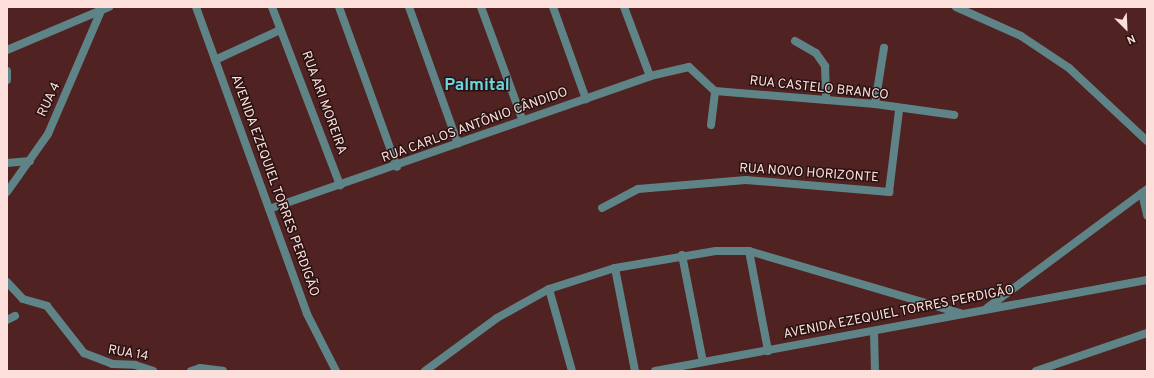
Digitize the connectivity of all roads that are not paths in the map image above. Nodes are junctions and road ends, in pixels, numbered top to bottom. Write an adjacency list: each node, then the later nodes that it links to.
1 (109, 7): 10 (street)
2 (196, 7): 15 (street, AVENIDA EZEQUIEL TORRES PERDIGÃO)
3 (272, 7): 11 (street, RUA ARI MOREIRA)
4 (339, 7): 31 (street)
5 (409, 7): 28 (street)
6 (481, 7): 25 (street)
7 (553, 7): 20 (street)
8 (624, 7): 17 (street)
9 (956, 7): 27 (street)
10 (101, 11): 14 (street); 29 (street, RUA 4)
11 (280, 30): 15 (street); 32 (street, RUA ARI MOREIRA)
12 (795, 41): 21 (street)
13 (884, 48): 22 (street)
14 (7, 50)
15 (215, 60): 36 (street, AVENIDA EZEQUIEL TORRES PERDIGÃO)
16 (7, 71): 18 (street)
17 (650, 76): 19 (street, RUA CARLOS ANTÔNIO CÂNDIDO); 20 (street, RUA CARLOS ANTÔNIO CÂNDIDO)
18 (7, 80)
19 (715, 91): 21 (street, RUA CASTELO BRANCO); 26 (street)
20 (586, 99): 25 (street, RUA CARLOS ANTÔNIO CÂNDIDO)
21 (826, 99): 22 (street, RUA CASTELO BRANCO)
22 (875, 104): 23 (street, RUA CASTELO BRANCO)
23 (899, 110): 24 (street, RUA CASTELO BRANCO); 35 (street, RUA NOVO HORIZONTE)
24 (954, 115)
25 (523, 121): 28 (street, RUA CARLOS ANTÔNIO CÂNDIDO)
26 (711, 125)
27 (1147, 141)
28 (458, 144): 31 (street, RUA CARLOS ANTÔNIO CÂNDIDO)
29 (30, 161): 30 (street); 34 (street, RUA 4)
30 (7, 163)
31 (397, 167): 32 (street, RUA CARLOS ANTÔNIO CÂNDIDO)
32 (340, 185): 36 (street, RUA CARLOS ANTÔNIO CÂNDIDO)
33 (1145, 191): 37 (street); 44 (street)
34 (7, 192)
35 (602, 208)
36 (269, 209): 55 (street, AVENIDA EZEQUIEL TORRES PERDIGÃO)
37 (1147, 215)
38 (749, 251): 39 (street); 45 (street); 50 (street)
39 (682, 255): 40 (street); 51 (street)
40 (615, 268): 43 (street); 58 (street)
41 (1147, 280): 44 (street, AVENIDA EZEQUIEL TORRES PERDIGÃO)
42 (7, 282): 52 (street, RUA 14)
43 (548, 290): 56 (street); 57 (street)
44 (987, 308): 45 (street, AVENIDA EZEQUIEL TORRES PERDIGÃO)
45 (960, 313): 48 (street, AVENIDA EZEQUIEL TORRES PERDIGÃO)
46 (15, 316): 47 (street)
47 (7, 320)
48 (874, 331): 50 (street, AVENIDA EZEQUIEL TORRES PERDIGÃO); 60 (street)
49 (1147, 333): 61 (street)
50 (768, 351): 51 (street, AVENIDA EZEQUIEL TORRES PERDIGÃO)
51 (703, 362): 59 (street, AVENIDA EZEQUIEL TORRES PERDIGÃO)
52 (153, 371)
53 (191, 371): 54 (street)
54 (223, 371)
55 (336, 371)
56 (425, 371)
57 (572, 371)
58 (635, 371)
59 (655, 371)
60 (875, 371)
61 (1036, 371)

